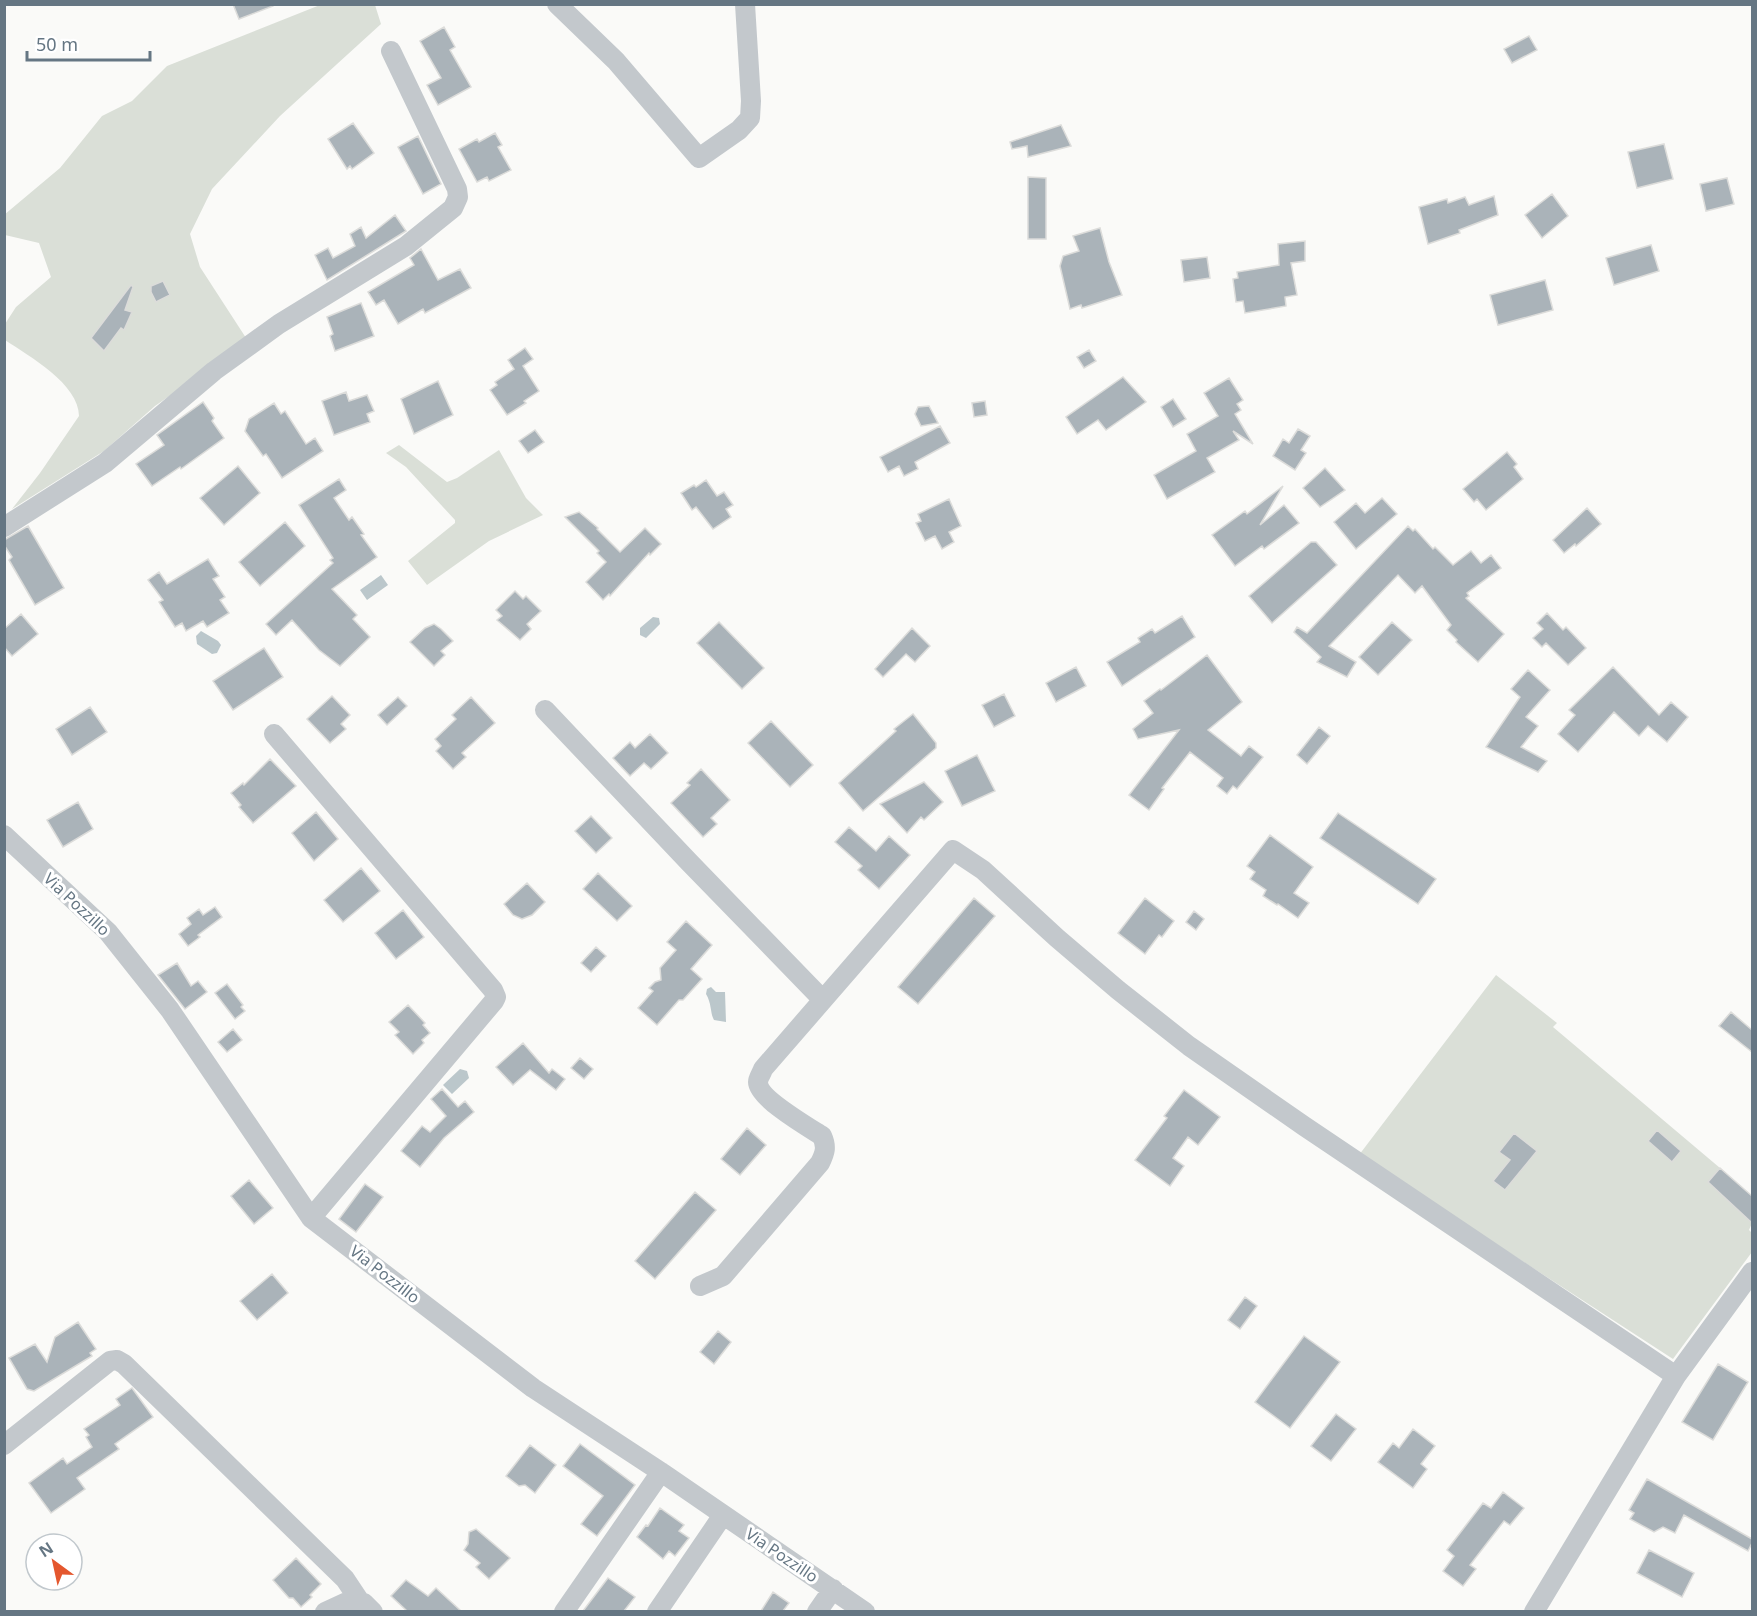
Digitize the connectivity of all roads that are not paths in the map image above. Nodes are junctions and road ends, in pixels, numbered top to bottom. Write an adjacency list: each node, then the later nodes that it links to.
1 (557, 4): 2 (street)
2 (745, 4)
3 (391, 51): 4 (street)
4 (4, 527)
5 (545, 710): 8 (street)
6 (274, 734): 9 (street)
7 (4, 835): 9 (street, Via Pozzillo)
8 (822, 999): 11 (street); 12 (street)
9 (311, 1218): 14 (street, Via Pozzillo)
10 (1752, 1272): 12 (street)
11 (700, 1286)
12 (1676, 1376): 23 (street)
13 (4, 1445): 17 (street)
14 (661, 1472): 15 (street, Via Pozzillo); 19 (street)
15 (723, 1515): 16 (street, Via Pozzillo); 20 (street)
16 (833, 1588): 21 (street); 22 (street, Via Pozzillo)
17 (366, 1606): 18 (street)
18 (325, 1611)
19 (564, 1611)
20 (657, 1611)
21 (817, 1611)
22 (864, 1611)
23 (1534, 1611)

